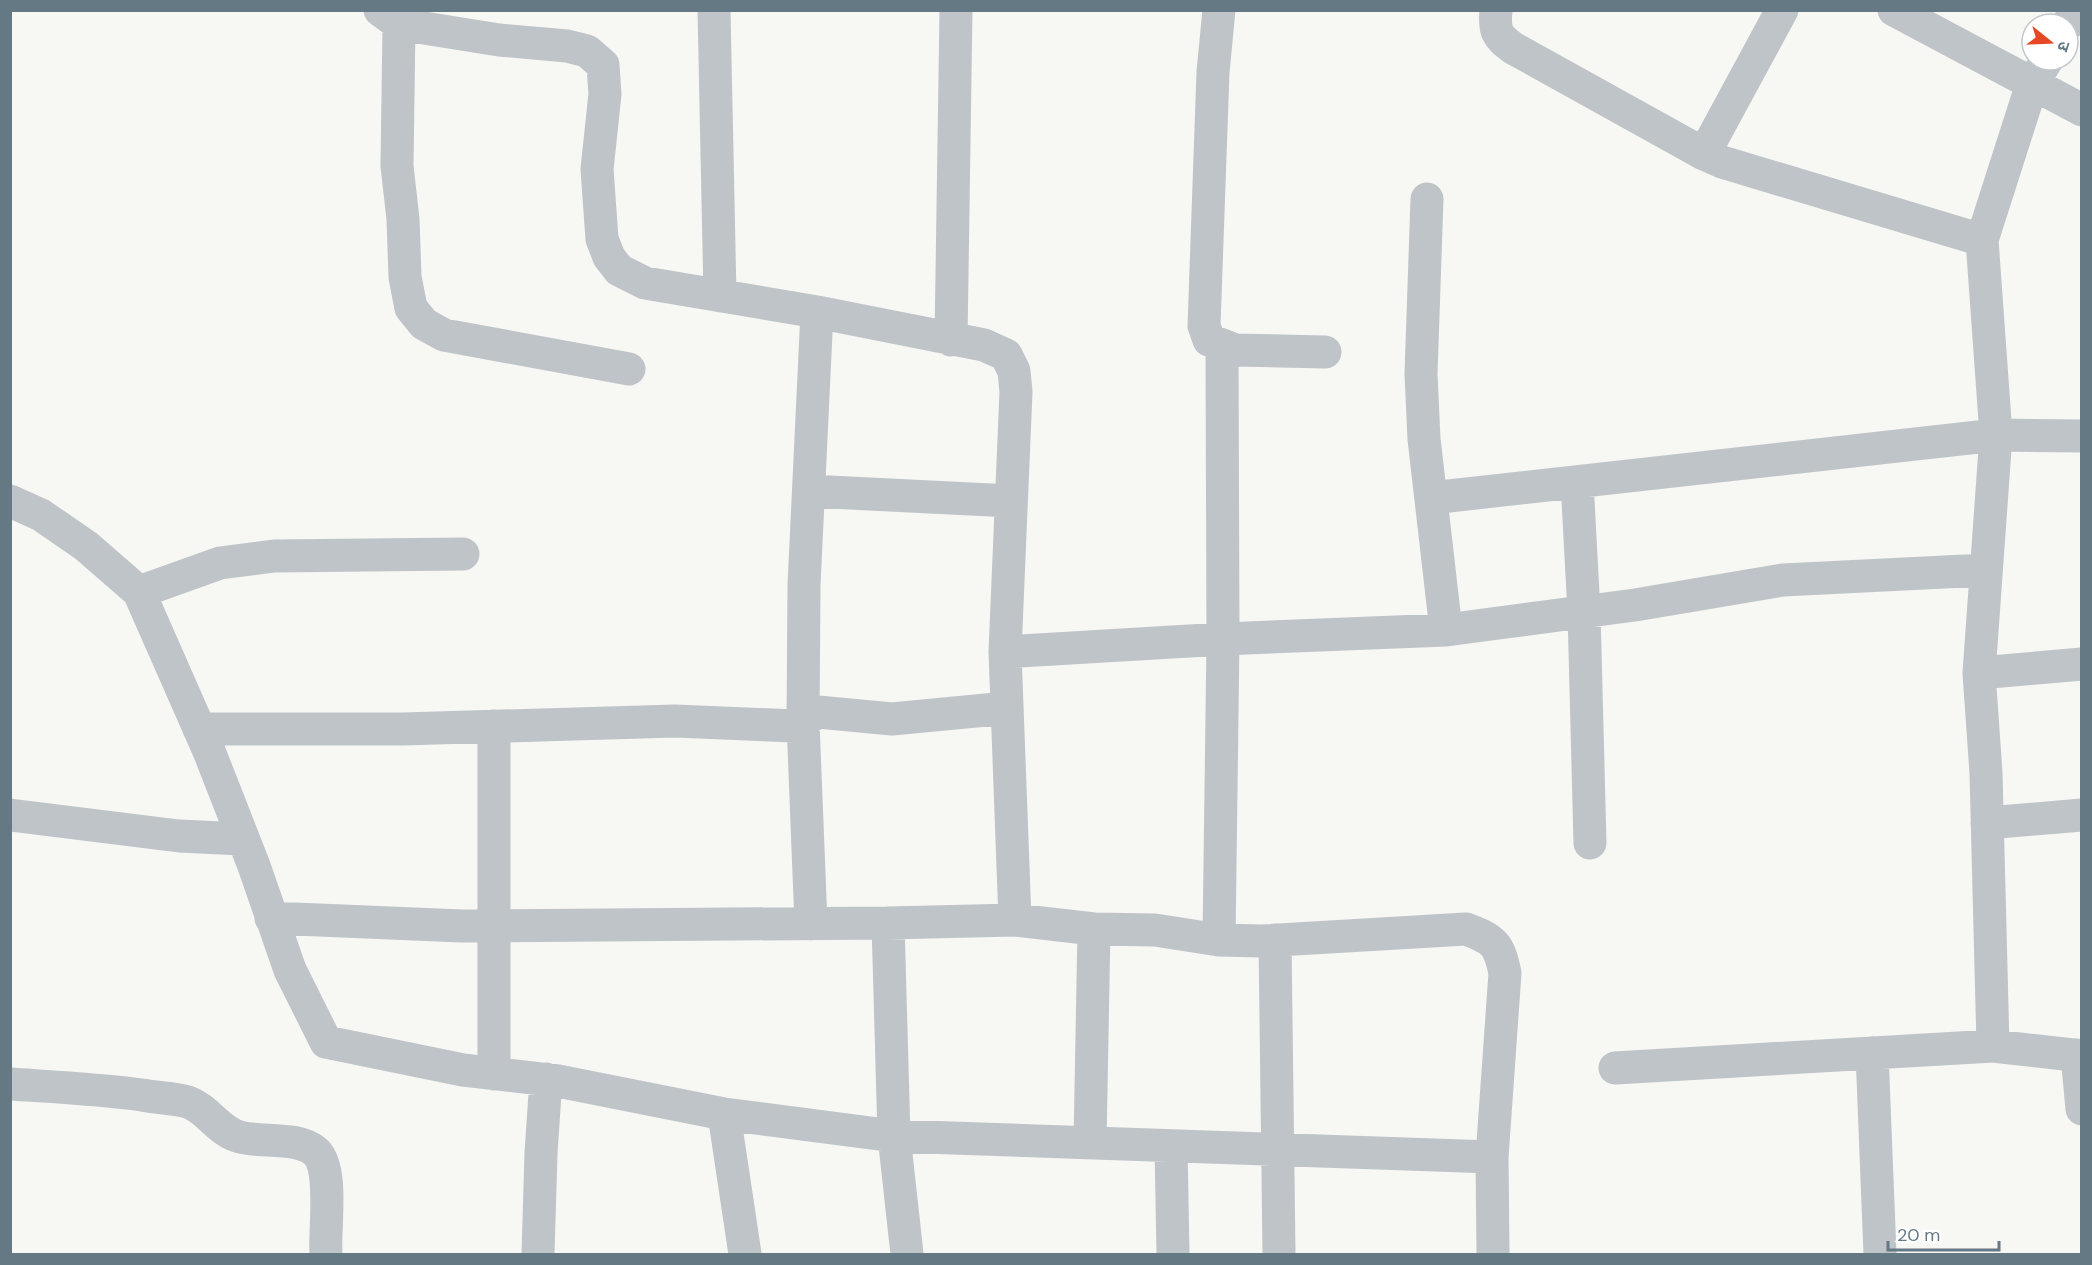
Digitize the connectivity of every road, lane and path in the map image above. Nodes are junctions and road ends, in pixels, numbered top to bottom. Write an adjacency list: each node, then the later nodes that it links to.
1 (714, 10): 14 (street)
2 (956, 10): 16 (street)
3 (1219, 10): 17 (street)
4 (1496, 10): 11 (street)
5 (1782, 10): 11 (street)
6 (1894, 10): 8 (street)
7 (389, 17): 14 (street); 19 (street)
8 (2020, 64)
9 (2040, 72): 10 (street); 13 (street)
10 (2082, 110)
11 (1704, 153): 13 (street)
12 (1427, 199): 24 (street)
13 (1982, 240): 20 (street)
14 (720, 296): 15 (street)
15 (817, 312): 16 (street); 23 (street)
16 (951, 340): 26 (street)
17 (1222, 346): 18 (street); 32 (street)
18 (1325, 352)
19 (629, 369)
20 (1996, 435): 21 (street); 22 (street); 28 (street)
21 (2082, 436)
22 (1577, 482): 24 (street); 30 (street)
23 (809, 491): 26 (street); 37 (street)
24 (1431, 498): 31 (street)
25 (10, 501): 29 (street)
26 (1011, 501): 33 (street)
27 (463, 554): 29 (street)
28 (1985, 570): 30 (street); 35 (street)
29 (139, 592): 39 (street)
30 (1584, 612): 31 (street); 44 (street)
31 (1446, 630): 32 (street)
32 (1223, 639): 33 (street); 51 (street)
33 (1005, 652): 36 (street)
34 (2082, 664): 35 (street)
35 (1979, 673): 42 (street)
36 (1007, 708): 37 (street); 46 (street)
37 (803, 722): 38 (street); 48 (street)
38 (494, 726): 39 (street); 49 (street)
39 (199, 729): 43 (street)
40 (2082, 814): 42 (street)
41 (10, 815): 43 (street)
42 (1987, 823): 53 (street)
43 (243, 839): 45 (street)
44 (1590, 843)
45 (272, 918): 49 (street); 57 (street)
46 (1016, 920): 47 (street); 50 (street)
47 (888, 923): 48 (street); 62 (street)
48 (811, 924): 49 (street)
49 (494, 926): 57 (street)
50 (1094, 929): 51 (street); 63 (street)
51 (1219, 940): 52 (street)
52 (1275, 940): 65 (street); 66 (street)
53 (1994, 1046): 54 (street); 55 (street)
54 (1872, 1053): 56 (street); 74 (street)
55 (2079, 1055): 60 (street)
56 (1615, 1068)
57 (494, 1074): 58 (street)
58 (546, 1079): 61 (street); 68 (street)
59 (10, 1084): 67 (street)
60 (2082, 1109)
61 (724, 1114): 62 (street); 69 (street)
62 (894, 1136): 63 (street); 70 (street)
63 (1090, 1143): 64 (street)
64 (1171, 1146): 65 (street); 71 (street)
65 (1277, 1150): 66 (street); 72 (street)
66 (1492, 1157): 73 (street)
67 (326, 1254)
68 (538, 1254)
69 (745, 1254)
70 (907, 1254)
71 (1173, 1254)
72 (1280, 1254)
73 (1493, 1254)
74 (1880, 1254)

